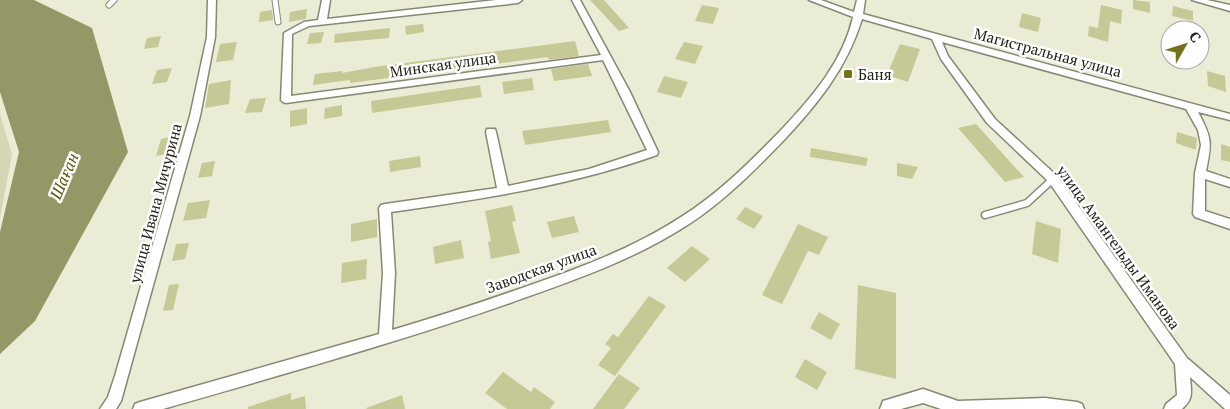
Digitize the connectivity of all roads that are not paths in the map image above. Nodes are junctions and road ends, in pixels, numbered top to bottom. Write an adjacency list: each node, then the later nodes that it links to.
1 (114, 0): 10 (lane)
2 (212, 0): 29 (street, улица Ивана Мичурина)
3 (275, 0): 13 (lane)
4 (326, 0): 14 (street)
5 (518, 0): 14 (street)
6 (576, 0): 16 (street)
7 (813, 0): 12 (street, Магистральная улица)
8 (861, 0): 12 (street, Заводская улица)
9 (1196, 0): 11 (street)
10 (109, 5)
11 (1230, 8)
12 (859, 16): 15 (street, Магистральная улица); 26 (street, Заводская улица)
13 (278, 22)
14 (322, 22): 16 (street, Минская улица)
15 (936, 37): 17 (street, Магистральная улица); 21 (street, улица Амангельды Иманова)
16 (605, 57): 23 (street)
17 (1190, 106): 18 (street, Магистральная улица); 20 (street)
18 (1230, 117)
19 (491, 132): 23 (street)
20 (1200, 173): 22 (street); 25 (street)
21 (1052, 179): 24 (lane); 27 (street, улица Амангельды Иманова)
22 (1230, 183)
23 (503, 190): 26 (street)
24 (985, 215)
25 (1230, 224)
26 (385, 339): 30 (street, Заводская улица)
27 (1182, 362): 28 (street, улица Амангельды Иманова); 33 (street)
28 (1230, 404)
29 (107, 409)
30 (140, 409)
31 (887, 409): 32 (street)
32 (1077, 409)
33 (1171, 409)

